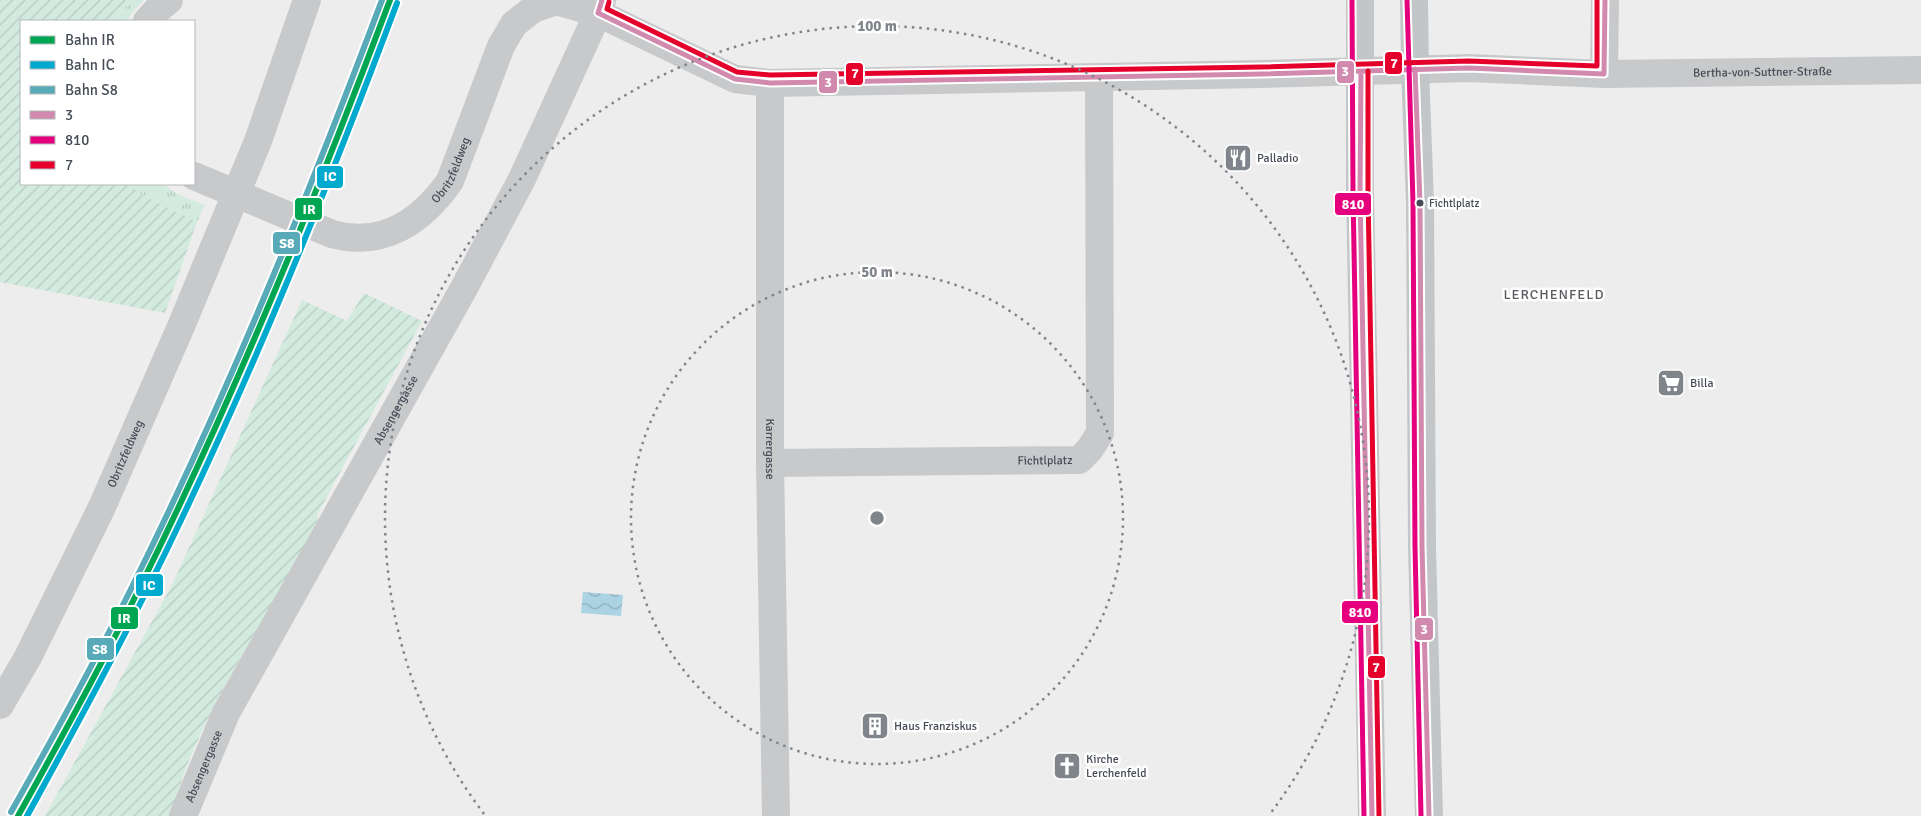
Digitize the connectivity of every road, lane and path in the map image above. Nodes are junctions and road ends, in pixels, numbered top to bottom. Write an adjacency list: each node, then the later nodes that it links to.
1 (169, 0): 7 (street)
2 (307, 0): 16 (street, Obritzfeldweg)
3 (1360, 0): 10 (main road)
4 (1414, 0): 8 (main road)
5 (1605, 0): 11 (street)
6 (600, 7): 13 (street); 14 (street, Obritzfeldweg, bridge); 17 (street, Absengergasse)
7 (148, 20)
8 (1415, 70): 10 (street, Bertha-von-Suttner-Straße); 11 (street, Bertha-von-Suttner-Straße); 20 (main road)
9 (1921, 70): 11 (street, Bertha-von-Suttner-Straße)
10 (1361, 71): 12 (street); 19 (main road)
11 (1604, 74)
12 (1099, 77): 13 (street); 15 (street, Fichtlplatz)
13 (770, 84): 15 (street, Karrergasse)
14 (195, 176)
15 (770, 464): 18 (street, Karrergasse)
16 (0, 705)
17 (183, 816)
18 (776, 816)
19 (1372, 816)
20 (1429, 816)

